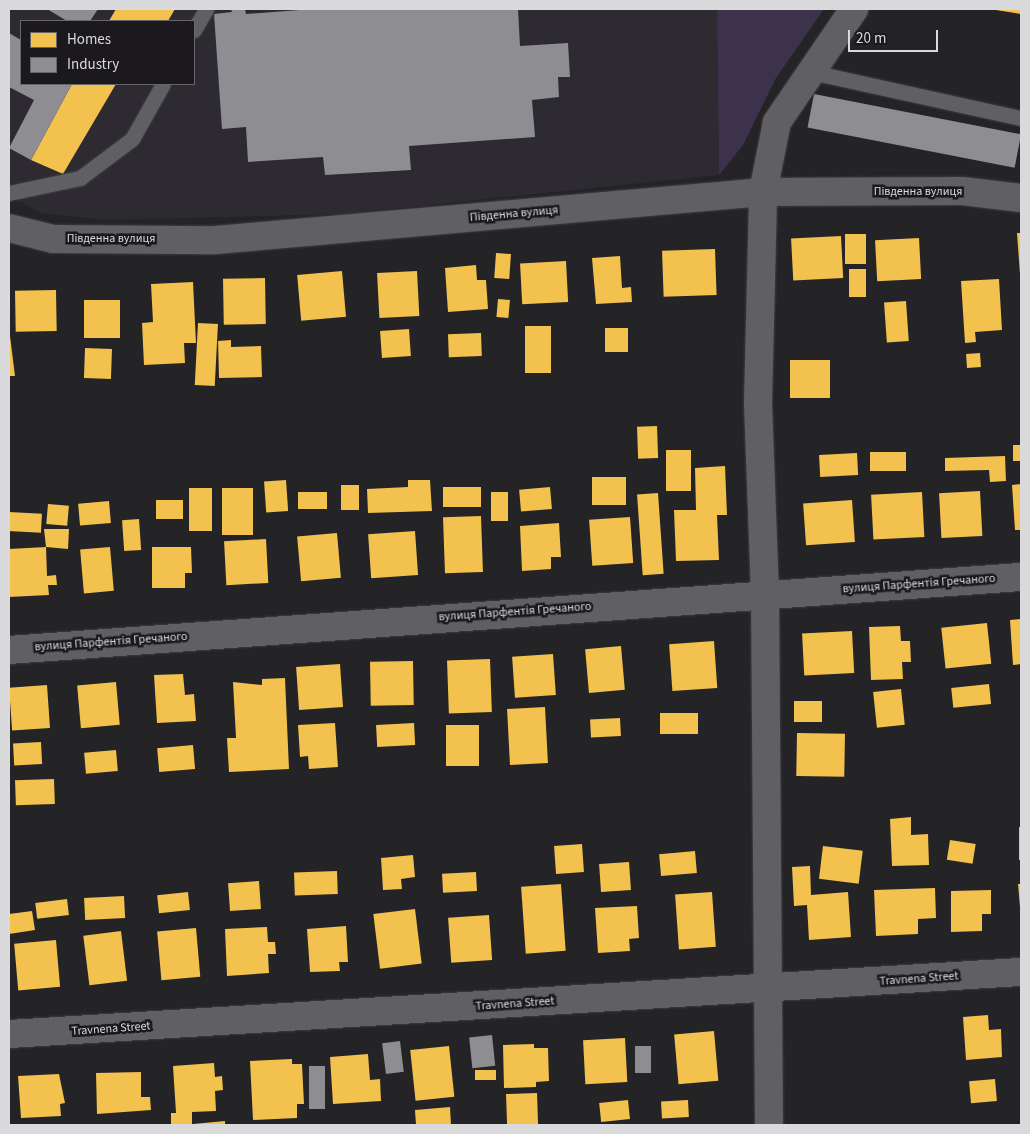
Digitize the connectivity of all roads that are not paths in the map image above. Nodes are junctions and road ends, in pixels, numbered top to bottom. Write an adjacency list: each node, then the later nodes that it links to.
1 (206, 9): 3 (lane)
2 (854, 9): 4 (street)
3 (195, 28)
4 (811, 72): 6 (lane); 7 (street)
5 (162, 85): 8 (lane)
6 (1021, 118)
7 (763, 192): 9 (street, Південна вулиця); 10 (street, Південна вулиця); 12 (street)
8 (9, 193)
9 (1021, 198)
10 (9, 228)
11 (1021, 577): 12 (street, вулиця Парфентія Гречаного)
12 (765, 594): 13 (street, вулиця Парфентія Гречаного); 15 (street)
13 (9, 650)
14 (1021, 972): 15 (street, Travnena Street)
15 (769, 989): 16 (street, Travnena Street); 17 (street)
16 (9, 1034)
17 (769, 1125)

